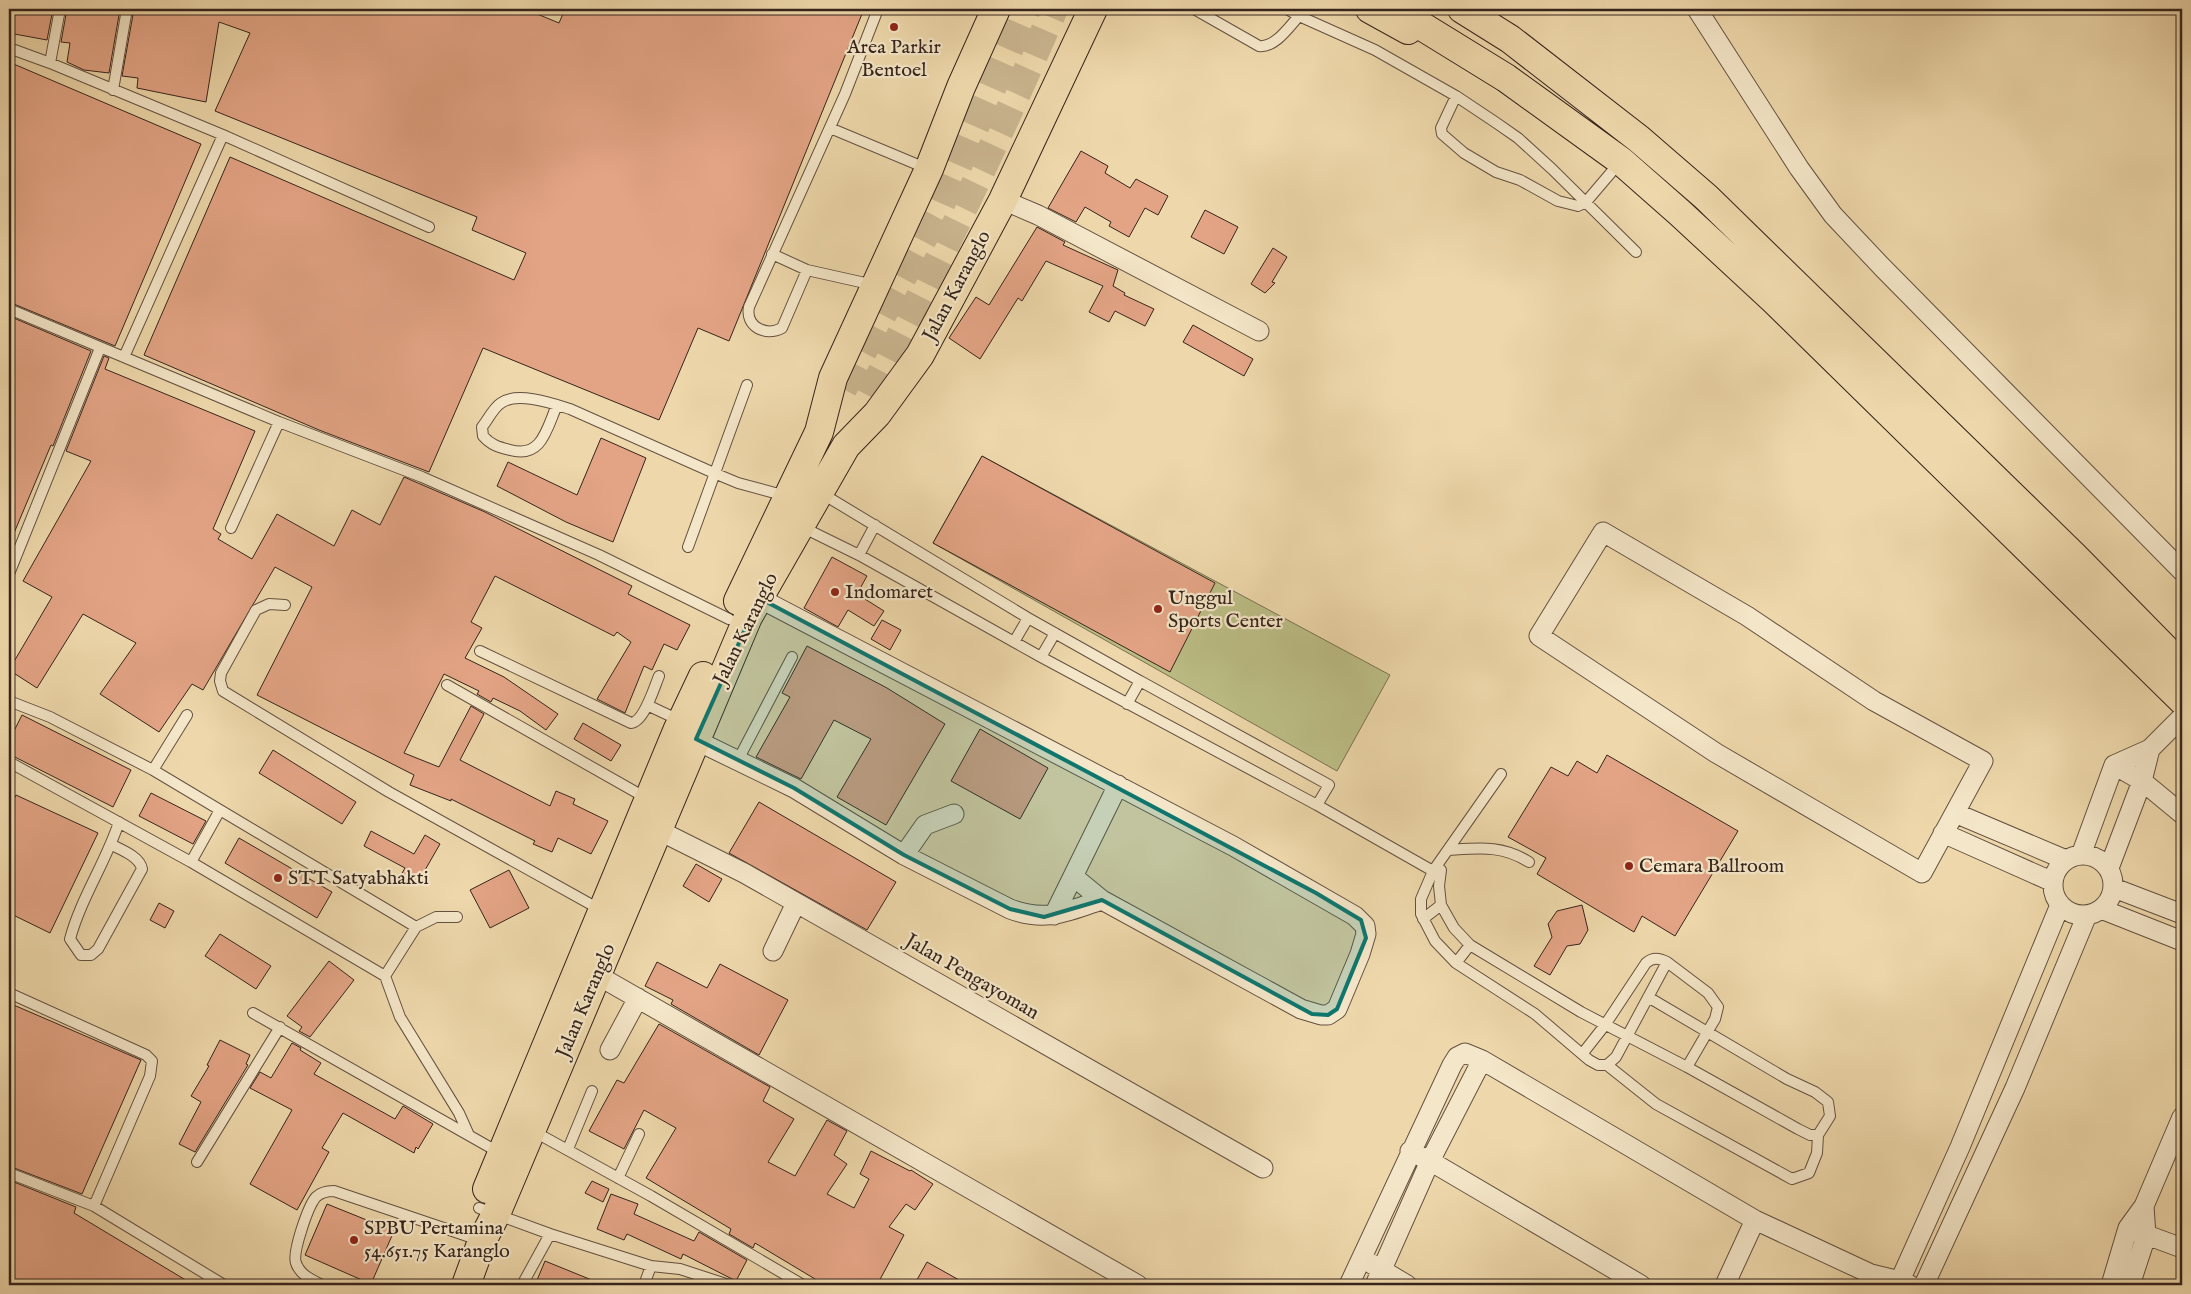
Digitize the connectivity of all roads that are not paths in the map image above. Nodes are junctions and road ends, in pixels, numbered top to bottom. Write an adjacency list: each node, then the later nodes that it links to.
1 (60, 9): 14 (lane)
2 (127, 9): 15 (lane)
3 (878, 9): 17 (lane)
4 (996, 9): 20 (highway, Jalan Karanglo)
5 (1093, 9): 21 (highway, Jalan Karanglo)
6 (1194, 9): 12 (lane)
7 (1287, 9): 12 (lane)
8 (1370, 9): 19 (highway)
9 (1394, 9): 19 (highway)
10 (1462, 9): 58 (highway)
11 (1697, 9): 47 (street)
12 (1299, 16): 16 (lane)
13 (9, 48): 14 (lane)
14 (50, 63): 15 (lane)
15 (113, 90): 18 (lane)
16 (1456, 96): 22 (lane); 22 (lane)
17 (830, 128): 20 (lane); 25 (lane)
18 (223, 135): 23 (lane); 31 (lane)
19 (1615, 168): 22 (lane); 64 (highway)
20 (929, 169): 27 (highway, Jalan Karanglo)
21 (1003, 200): 29 (street); 38 (highway, Jalan Karanglo)
22 (1586, 202): 24 (lane)
23 (429, 226)
24 (1636, 252)
25 (772, 254): 26 (lane); 26 (lane)
26 (807, 270): 27 (lane)
27 (877, 286): 37 (highway, Jalan Karanglo)
28 (9, 309): 30 (lane)
29 (1258, 331)
30 (100, 348): 31 (lane); 48 (lane)
31 (124, 357): 36 (lane)
32 (747, 385): 39 (lane)
33 (843, 389): 37 (highway)
34 (869, 396): 38 (highway)
35 (557, 405): 35 (lane); 39 (lane)
36 (279, 422): 44 (lane); 52 (lane)
37 (819, 432): 41 (highway, Jalan Karanglo)
38 (846, 446): 40 (highway, Jalan Karanglo)
39 (714, 474): 41 (lane); 45 (lane)
40 (820, 492): 42 (lane); 43 (highway, Jalan Karanglo)
41 (787, 496): 52 (highway, Jalan Karanglo)
42 (875, 525): 46 (lane); 51 (lane)
43 (799, 526): 46 (lane); 49 (highway, Jalan Karanglo)
44 (231, 528)
45 (688, 547)
46 (858, 556): 54 (lane)
47 (2182, 571)
48 (9, 574)
49 (759, 598): 67 (highway, Jalan Karanglo); 75 (street)
50 (285, 605): 100 (lane)
51 (1028, 618): 53 (lane); 54 (lane)
52 (729, 619): 67 (highway, Jalan Karanglo)
53 (1054, 633): 57 (lane); 60 (lane)
54 (1014, 642): 57 (lane)
55 (480, 651): 65 (lane)
56 (792, 657): 69 (lane)
57 (1041, 657): 63 (lane)
58 (2182, 666)
59 (659, 676): 65 (lane)
60 (1140, 681): 63 (lane); 77 (lane)
61 (447, 685): 76 (lane)
62 (9, 701): 72 (lane)
63 (1127, 704): 77 (lane)
64 (2181, 704): 68 (street)
65 (647, 705): 67 (lane)
66 (187, 715): 72 (lane)
67 (685, 731): 69 (street); 76 (highway, Jalan Karanglo); 83 (highway, Jalan Karanglo)
68 (2150, 749): 71 (street); 74 (street)
69 (738, 760): 87 (street)
70 (9, 762): 82 (lane)
71 (2114, 765): 74 (street); 88 (street)
72 (153, 770): 78 (lane)
73 (1501, 774): 86 (lane)
74 (2142, 781): 81 (street); 91 (street)
75 (1118, 785): 93 (street); 96 (street)
76 (649, 799): 100 (highway, Jalan Karanglo)
77 (1317, 805): 92 (lane)
78 (220, 810): 89 (lane); 106 (lane)
79 (1955, 813): 84 (street); 84 (street); 88 (street)
80 (954, 814): 87 (street)
81 (2182, 814)
82 (119, 822): 85 (lane); 89 (lane)
83 (658, 830): 97 (street, Jalan Pengayoman); 112 (highway, Jalan Karanglo)
84 (1943, 833): 94 (street)
85 (112, 845): 85 (lane)
86 (1447, 853): 90 (lane); 92 (lane)
87 (904, 855): 103 (street)
88 (2073, 858): 91 (street); 94 (street)
89 (191, 862): 113 (lane)
90 (1529, 862)
91 (2109, 868): 95 (street)
92 (1436, 873): 98 (lane); 105 (lane)
93 (1074, 877): 96 (street); 103 (street)
94 (2053, 882): 99 (street)
95 (2114, 888): 101 (street); 102 (street)
96 (1102, 900): 103 (street)
97 (796, 903): 109 (street); 138 (street, Jalan Pengayoman)
98 (1441, 905): 105 (lane); 108 (lane)
99 (2060, 905): 101 (street); 154 (street)
100 (602, 911): 135 (highway, Jalan Karanglo)
101 (2094, 912): 107 (street); 168 (street)
102 (2182, 914)
103 (1054, 915)
104 (456, 917): 106 (lane)
105 (1423, 919): 111 (lane)
106 (416, 927): 113 (lane)
107 (2182, 941)
108 (1470, 945): 111 (lane); 118 (lane)
109 (773, 951)
110 (1666, 962): 115 (lane); 118 (lane); 120 (lane)
111 (1456, 963): 123 (lane)
112 (597, 975): 116 (street); 129 (highway, Jalan Karanglo)
113 (385, 976): 130 (lane)
114 (9, 993): 141 (lane)
115 (1648, 997): 120 (lane); 121 (lane)
116 (638, 998): 122 (street); 163 (street)
117 (253, 1013): 119 (lane)
118 (1605, 1025): 121 (lane); 123 (lane)
119 (280, 1027): 130 (lane); 137 (lane)
120 (1707, 1032): 126 (lane); 132 (lane)
121 (1627, 1036): 125 (lane); 126 (lane)
122 (610, 1050)
123 (1583, 1053): 125 (lane)
124 (1482, 1060): 134 (street); 136 (street); 144 (street)
125 (1607, 1066): 132 (lane)
126 (1687, 1068): 132 (lane)
127 (592, 1091): 133 (lane)
128 (2181, 1121): 142 (street)
129 (531, 1130): 133 (lane); 143 (highway, Jalan Karanglo)
130 (468, 1133): 135 (lane)
131 (639, 1134): 140 (lane)
132 (1818, 1135)
133 (568, 1149): 140 (lane)
134 (1410, 1152): 136 (street); 150 (street)
135 (500, 1153): 143 (highway, Jalan Karanglo)
136 (1430, 1161): 152 (street); 166 (street)
137 (197, 1162)
138 (1262, 1168)
139 (9, 1173): 141 (lane)
140 (618, 1178): 162 (lane)
141 (94, 1206): 155 (lane)
142 (2144, 1206): 145 (street); 147 (street)
143 (488, 1211): 146 (lane); 148 (highway, Jalan Karanglo)
144 (1755, 1220): 153 (street); 167 (street)
145 (2128, 1228): 147 (street); 169 (street)
146 (550, 1234): 151 (lane); 159 (lane)
147 (2146, 1236): 149 (street); 170 (street)
148 (475, 1238): 156 (lane); 157 (highway, Jalan Karanglo); 158 (highway, Jalan Karanglo)
149 (2182, 1248)
150 (1362, 1257): 152 (street); 164 (street)
151 (650, 1266): 160 (lane); 161 (lane)
152 (1378, 1278): 165 (street)
153 (1875, 1280): 154 (street)
154 (1902, 1284)
155 (224, 1285)
156 (322, 1285)
157 (448, 1285)
158 (466, 1285)
159 (522, 1285)
160 (644, 1285)
161 (729, 1285)
162 (803, 1285)
163 (1138, 1285)
164 (1349, 1285)
165 (1407, 1285)
166 (1641, 1285)
167 (1725, 1285)
168 (1924, 1285)
169 (2111, 1285)
170 (2130, 1285)

